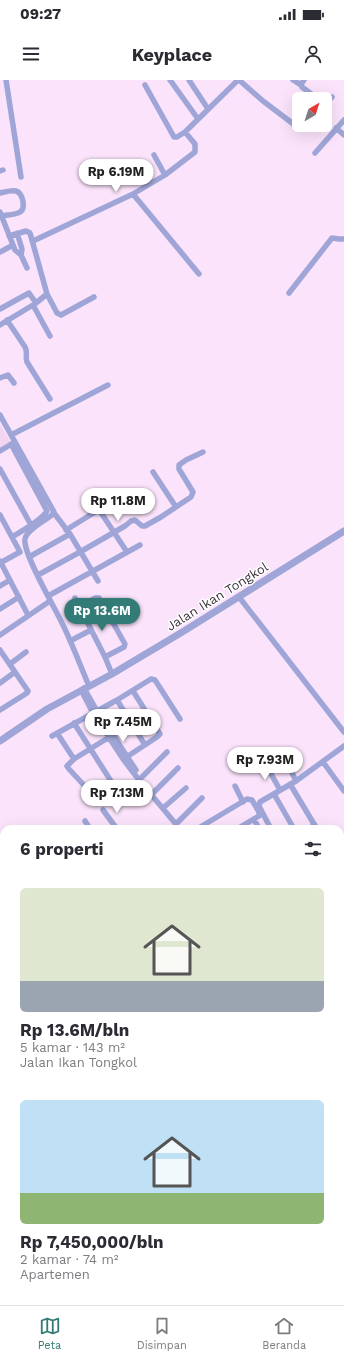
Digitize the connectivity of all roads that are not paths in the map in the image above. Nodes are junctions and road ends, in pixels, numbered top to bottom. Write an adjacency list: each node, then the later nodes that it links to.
1 (6, 80): 19 (street)
2 (170, 80): 10 (street)
3 (189, 80): 9 (street)
4 (239, 80): 9 (street); 12 (street)
5 (293, 80): 6 (street)
6 (302, 83): 8 (street)
7 (145, 85): 14 (street)
8 (311, 92)
9 (208, 109): 10 (street)
10 (198, 119): 14 (street)
11 (344, 120): 13 (street)
12 (292, 123)
13 (336, 128): 15 (street); 16 (street)
14 (185, 132): 18 (street)
15 (344, 135)
16 (315, 154)
17 (154, 155): 18 (street)
18 (165, 175): 21 (street)
19 (21, 177)
20 (0, 193): 22 (street)
21 (133, 194): 26 (street); 31 (street)
22 (0, 214): 24 (street)
23 (17, 234): 24 (street); 26 (street); 29 (street)
24 (9, 236): 27 (street)
25 (344, 239): 32 (street)
26 (33, 241): 33 (street)
27 (13, 245): 28 (street); 29 (street)
28 (0, 252)
29 (21, 255): 30 (street)
30 (27, 268)
31 (199, 274)
32 (289, 293)
33 (47, 294): 34 (street); 35 (street)
34 (94, 297)
35 (34, 304): 36 (street); 37 (street); 39 (street)
36 (0, 309)
37 (7, 320): 38 (street); 43 (street)
38 (0, 325)
39 (50, 336)
40 (0, 378): 41 (street)
41 (14, 383)
42 (108, 385): 45 (street)
43 (50, 399)
44 (0, 416): 45 (street)
45 (11, 435): 46 (street)
46 (13, 443): 47 (street); 54 (street); 56 (street)
47 (0, 451)
48 (203, 452): 52 (street)
49 (0, 469): 56 (street)
50 (153, 472): 52 (street)
51 (94, 502): 53 (street)
52 (176, 507): 59 (street)
53 (100, 509): 58 (street); 59 (street)
54 (54, 513): 58 (street); 64 (street)
55 (0, 515): 60 (street)
56 (31, 525): 60 (street)
57 (344, 531): 72 (street, Jalan Ikan Tongkol)
58 (68, 532): 62 (street); 64 (street)
59 (114, 532): 62 (street); 63 (street)
60 (12, 537): 65 (street)
61 (140, 545): 63 (street)
62 (80, 552): 66 (street); 67 (street)
63 (127, 552): 66 (street)
64 (29, 557): 67 (street)
65 (0, 562): 68 (street)
66 (92, 571): 69 (street); 74 (street)
67 (38, 575): 74 (street)
68 (10, 580): 70 (street); 71 (street)
69 (98, 581)
70 (0, 586)
71 (19, 597): 76 (street); 77 (street)
72 (239, 597): 86 (street, Jalan Ikan Tongkol); 95 (street)
73 (75, 598): 75 (street)
74 (49, 599): 77 (street); 80 (street)
75 (80, 607): 78 (street); 83 (street)
76 (0, 609)
77 (28, 615): 79 (street)
78 (91, 630): 80 (street); 83 (street)
79 (0, 636)
80 (70, 641): 88 (street)
81 (0, 650): 84 (street)
82 (26, 652): 84 (street)
83 (105, 656): 86 (street)
84 (10, 664): 85 (street)
85 (15, 672): 87 (street); 91 (street)
86 (112, 674): 88 (street, Jalan Ikan Tongkol)
87 (0, 683)
88 (84, 688): 92 (street); 97 (street, Jalan Ikan Tongkol)
89 (133, 690): 90 (street); 93 (street); 98 (street)
90 (117, 700): 92 (street); 98 (street)
91 (0, 710)
92 (95, 712): 94 (street); 96 (street)
93 (180, 719)
94 (74, 723): 100 (street); 104 (street)
95 (344, 732)
96 (111, 736): 100 (street); 103 (street)
97 (1, 739)
98 (145, 745): 103 (street)
99 (344, 746): 105 (street)
100 (91, 750): 104 (street); 113 (street)
101 (167, 752): 108 (street)
102 (282, 754): 109 (street)
103 (125, 758): 108 (street)
104 (74, 759): 118 (street)
105 (323, 762): 109 (street); 115 (street)
106 (265, 763): 114 (street)
107 (178, 768): 116 (street)
108 (140, 781): 116 (street)
109 (296, 781): 110 (street)
110 (290, 784): 114 (street); 134 (street)
111 (235, 786): 120 (street)
112 (186, 788): 121 (street)
113 (116, 789)
114 (280, 790): 117 (street)
115 (344, 791)
116 (152, 794): 121 (street)
117 (274, 794): 132 (street); 133 (street)
118 (92, 795)
119 (202, 798): 128 (street)
120 (243, 802): 123 (street); 129 (street)
121 (163, 808): 127 (street)
122 (104, 810): 126 (street)
123 (254, 819): 130 (street); 131 (street)
124 (84, 820): 125 (street)
125 (87, 825)
126 (114, 825)
127 (177, 825)
128 (179, 825)
129 (204, 825)
130 (243, 825)
131 (257, 825)
132 (270, 825)
133 (292, 825)
134 (315, 825)

